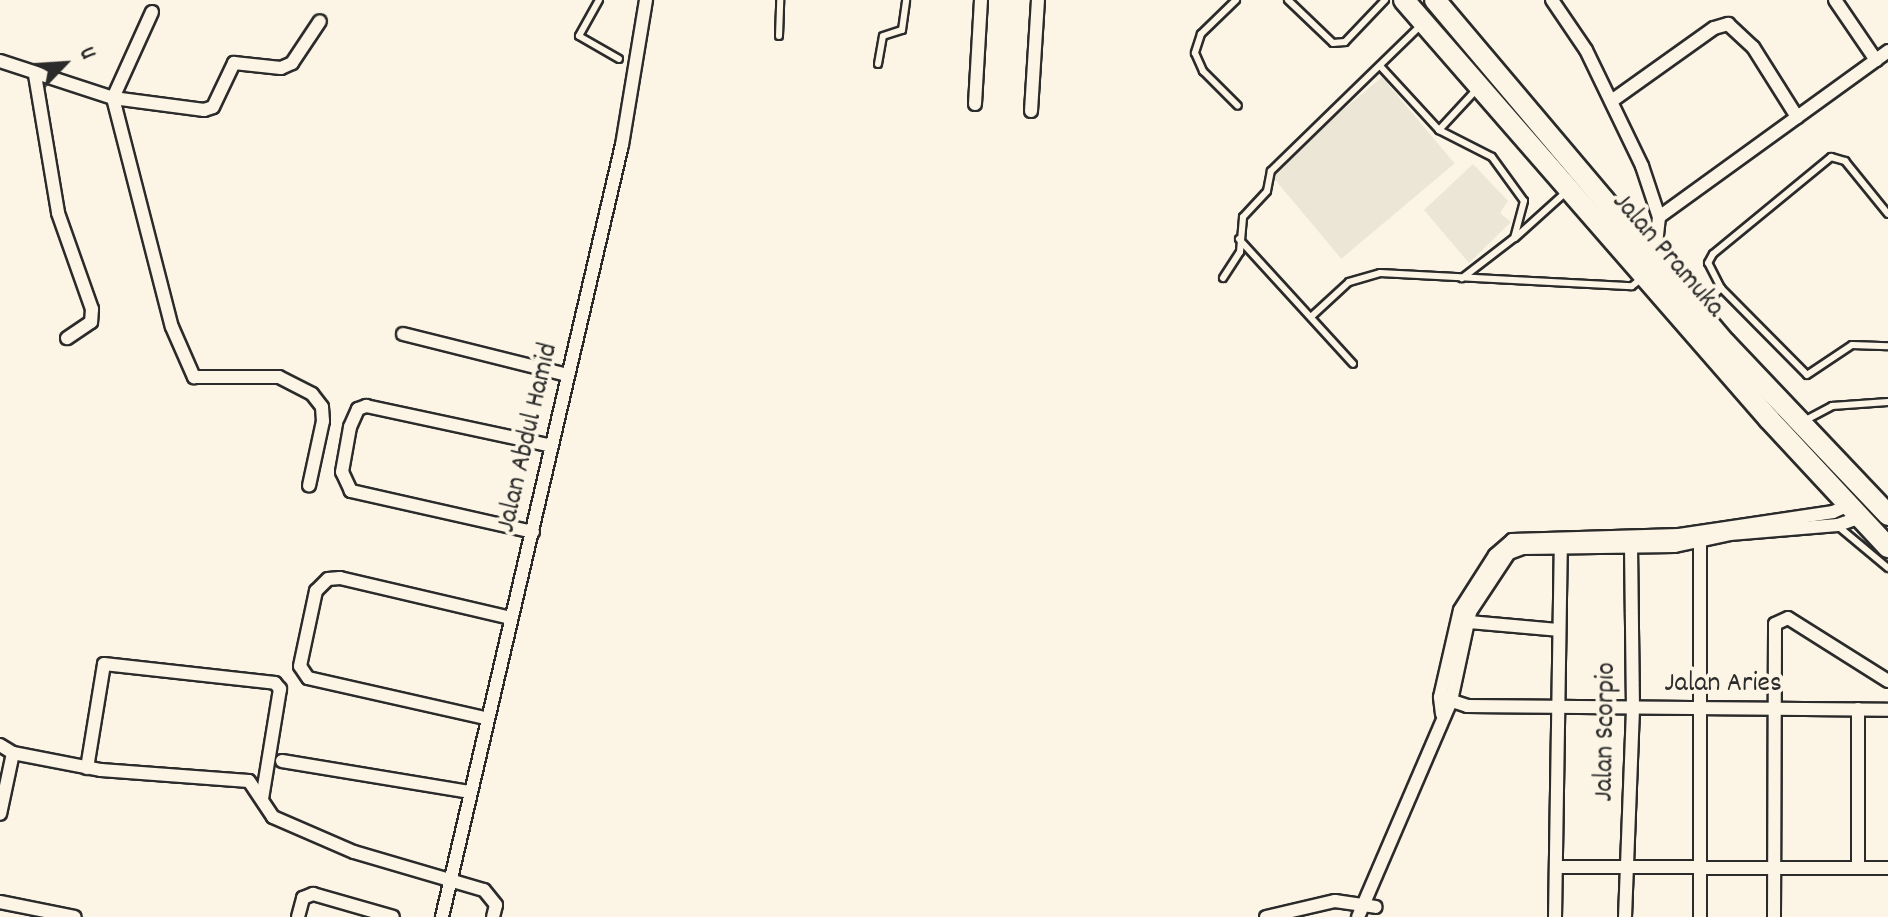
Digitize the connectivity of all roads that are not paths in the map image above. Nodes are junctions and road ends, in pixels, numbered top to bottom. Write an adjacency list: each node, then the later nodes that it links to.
1 (599, 0): 19 (lane)
2 (646, 0): 49 (street, Jalan Abdul Hamid)
3 (780, 0): 17 (lane)
4 (906, 0): 22 (lane)
5 (981, 0): 29 (street)
6 (1038, 0): 31 (street)
7 (1236, 0): 30 (lane)
8 (1288, 0): 9 (lane)
9 (1385, 0)
10 (1404, 0): 15 (main road, Jalan Pramuka)
11 (1435, 0): 24 (main road, Jalan Pramuka)
12 (1552, 0): 28 (street)
13 (1835, 0): 20 (street)
14 (152, 12): 27 (street)
15 (1425, 20): 23 (lane); 26 (main road, Jalan Pramuka)
16 (320, 21): 27 (street)
17 (779, 36)
18 (1888, 51): 20 (street)
19 (619, 59)
20 (1876, 60): 32 (street)
21 (0, 61): 25 (street)
22 (878, 64)
23 (1381, 67): 33 (lane); 38 (lane)
24 (1498, 70): 26 (main road); 39 (main road, Jalan Pramuka)
25 (35, 75): 27 (street); 46 (street)
26 (1483, 85): 33 (lane); 34 (main road, Jalan Pramuka)
27 (113, 98): 53 (street)
28 (1613, 100): 32 (street); 36 (street)
29 (975, 104)
30 (1238, 106)
31 (1031, 111)
32 (1797, 117): 36 (street)
33 (1439, 130): 37 (lane)
34 (1572, 187): 37 (lane); 39 (main road, Jalan Pramuka)
35 (1888, 214): 42 (lane)
36 (1659, 217): 39 (street)
37 (1514, 238): 41 (lane)
38 (1239, 239): 40 (lane); 44 (lane)
39 (1650, 268): 41 (lane); 43 (main road, Jalan Pramuka); 51 (main road, Jalan Pramuka)
40 (1223, 278)
41 (1460, 279): 44 (lane)
42 (1721, 288): 43 (lane); 47 (lane)
43 (1698, 311): 51 (main road, Jalan Pramuka)
44 (1312, 316): 48 (lane)
45 (403, 334): 49 (street)
46 (67, 338)
47 (1888, 346)
48 (1353, 364)
49 (567, 375): 52 (street, Jalan Abdul Hamid)
50 (1888, 402): 51 (lane)
51 (1792, 431): 54 (main road, Jalan Pramuka); 55 (main road, Jalan Pramuka)
52 (552, 446): 56 (street, Jalan Abdul Hamid); 56 (street)
53 (309, 486)
54 (1846, 515): 57 (street); 60 (main road, Jalan Pramuka); 61 (lane)
55 (1888, 515)
56 (533, 532): 62 (street, Jalan Abdul Hamid)
57 (1700, 536): 59 (street); 68 (street)
58 (1560, 544): 59 (street); 63 (street); 64 (street)
59 (1631, 544): 69 (street, Jalan Scorpio)
60 (1888, 547)
61 (1888, 568)
62 (511, 618): 73 (street, Jalan Abdul Hamid); 73 (street)
63 (1461, 622): 64 (street); 66 (street)
64 (1558, 630): 67 (street)
65 (1888, 681): 70 (street)
66 (1445, 699): 67 (street, Jalan Aries); 88 (street)
67 (1558, 708): 69 (street, Jalan Aries); 83 (street)
68 (1702, 708): 69 (street, Jalan Aries); 70 (street, Jalan Aries); 82 (street)
69 (1633, 709): 81 (street, Jalan Scorpio)
70 (1779, 709): 71 (street, Jalan Aries); 84 (street)
71 (1858, 709): 72 (street, Jalan Aries); 85 (street)
72 (1888, 710)
73 (485, 718): 78 (street, Jalan Abdul Hamid)
74 (0, 745): 75 (street)
75 (13, 753): 77 (street); 80 (street)
76 (282, 761): 78 (street)
77 (87, 768): 79 (street); 79 (street)
78 (470, 792): 87 (street, Jalan Abdul Hamid)
79 (262, 800): 87 (street)
80 (0, 814)
81 (1627, 865): 82 (street); 83 (street); 99 (street, Jalan Scorpio)
82 (1700, 866): 84 (street); 100 (street)
83 (1558, 867): 98 (street)
84 (1775, 867): 85 (street); 101 (street)
85 (1858, 867): 86 (street)
86 (1888, 868)
87 (451, 884): 95 (street, Jalan Abdul Hamid); 96 (street)
88 (1373, 884): 90 (street); 91 (street)
89 (0, 902): 92 (street)
90 (1360, 911): 91 (street); 97 (street)
91 (1377, 912)
92 (75, 917)
93 (298, 917): 94 (street)
94 (393, 917)
95 (442, 917)
96 (493, 917)
97 (1266, 917)
98 (1555, 917)
99 (1625, 917)
100 (1700, 917)
101 (1774, 917)

